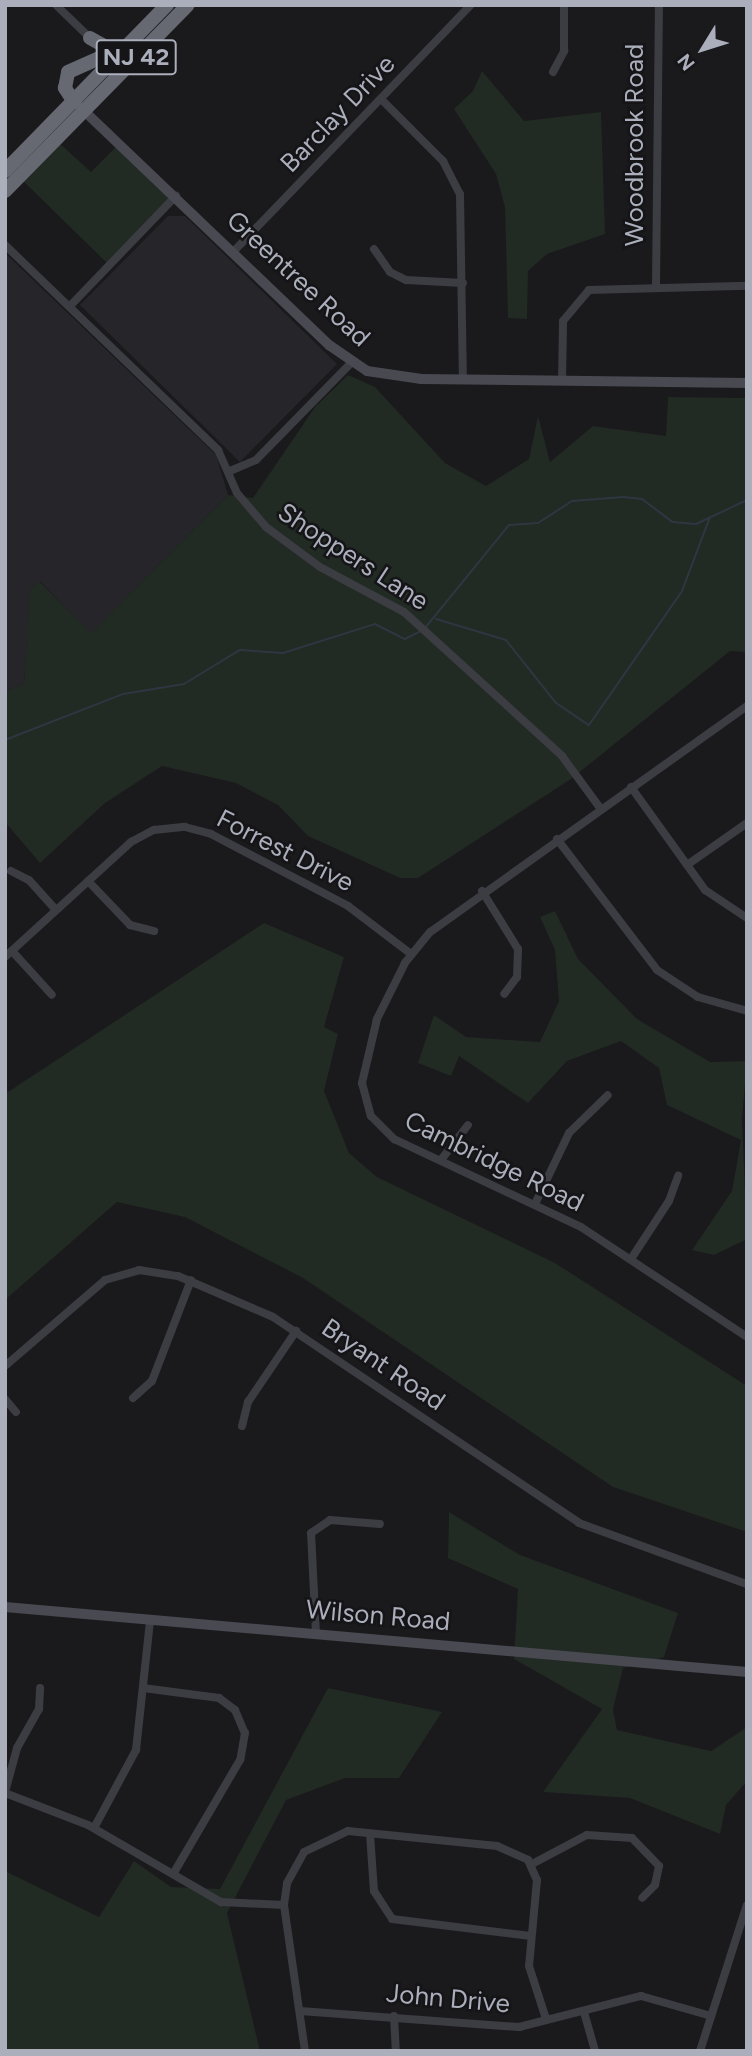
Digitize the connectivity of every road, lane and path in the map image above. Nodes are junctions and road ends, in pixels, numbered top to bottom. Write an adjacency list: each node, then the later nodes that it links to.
1 (56, 5): 7 (street)
2 (167, 5): 8 (highway, NJ 42)
3 (188, 5): 13 (highway, NJ 42)
4 (471, 5): 12 (street, Barclay Drive)
5 (564, 5): 11 (street)
6 (659, 5): 24 (street, Woodbrook Road)
7 (90, 38): 9 (highway); 10 (highway)
8 (135, 38): 9 (highway); 13 (highway, NJ 42)
9 (115, 52): 10 (highway)
10 (87, 62): 13 (highway)
11 (553, 72)
12 (381, 99): 22 (street, Barclay Drive); 23 (street)
13 (80, 106): 14 (highway, NJ 42); 15 (street, Greentree Road); 16 (highway, NJ 42)
14 (5, 172)
15 (165, 185): 17 (street, Greentree Road); 19 (street)
16 (5, 191)
17 (176, 196): 18 (street, Greentree Road); 19 (street)
18 (188, 208): 19 (street); 22 (street, Greentree Road)
19 (162, 211): 26 (street)
20 (5, 244): 26 (street, Shoppers Lane)
21 (373, 249): 23 (street)
22 (234, 251): 27 (street, Greentree Road)
23 (463, 283): 28 (street)
24 (656, 286): 25 (street); 29 (street)
25 (747, 286)
26 (69, 306): 31 (street, Shoppers Lane)
27 (351, 363): 28 (street, Greentree Road); 31 (street)
28 (463, 379): 29 (street, Greentree Road)
29 (562, 381): 30 (street, Greentree Road)
30 (747, 383)
31 (229, 471): 34 (street, Shoppers Lane)
32 (747, 706): 33 (street, Cambridge Road)
33 (631, 787): 34 (street, Cambridge Road); 37 (street)
34 (600, 808): 36 (street, Cambridge Road)
35 (747, 823): 37 (street)
36 (557, 839): 40 (street, Cambridge Road); 48 (street)
37 (687, 866): 42 (street)
38 (11, 871): 41 (street)
39 (88, 881): 41 (street, Forrest Drive); 43 (street); 45 (street, Forrest Drive)
40 (482, 891): 45 (street, Cambridge Road); 46 (street)
41 (56, 910): 44 (street, Forrest Drive)
42 (747, 918)
43 (154, 931)
44 (9, 954): 47 (street)
45 (411, 954): 51 (street, Cambridge Road)
46 (504, 994)
47 (52, 995)
48 (747, 1011)
49 (608, 1095): 53 (street)
50 (468, 1125): 51 (street)
51 (440, 1160): 53 (street, Cambridge Road)
52 (678, 1176): 54 (street)
53 (535, 1204): 54 (street, Cambridge Road)
54 (631, 1259): 57 (street, Cambridge Road)
55 (191, 1280): 56 (street, Bryant Road); 58 (street, Bryant Road); 59 (street)
56 (296, 1331): 62 (street); 64 (street, Bryant Road)
57 (745, 1333)
58 (5, 1366)
59 (134, 1398)
60 (5, 1399): 61 (street)
61 (16, 1412)
62 (242, 1426)
63 (380, 1524): 67 (street)
64 (747, 1584)
65 (5, 1607): 66 (street, Wilson Road)
66 (150, 1621): 67 (street, Wilson Road); 70 (street)
67 (316, 1634): 68 (street, Wilson Road)
68 (747, 1672)
69 (40, 1688): 71 (street)
70 (143, 1688): 72 (street); 75 (street)
71 (5, 1793): 72 (street)
72 (94, 1828): 75 (street)
73 (370, 1834): 74 (street); 77 (street); 79 (street)
74 (532, 1864): 76 (street); 79 (street)
75 (173, 1874): 77 (street)
76 (642, 1898)
77 (284, 1905): 80 (street)
78 (747, 1905): 83 (street)
79 (531, 1936): 84 (street)
80 (300, 2011): 82 (street, John Drive); 85 (street)
81 (584, 2012): 83 (street, John Drive); 84 (street, John Drive); 87 (street)
82 (394, 2016): 84 (street, John Drive); 86 (street)
83 (712, 2016): 88 (street)
84 (546, 2019)
85 (304, 2051)
86 (396, 2051)
87 (595, 2051)
88 (700, 2051)

